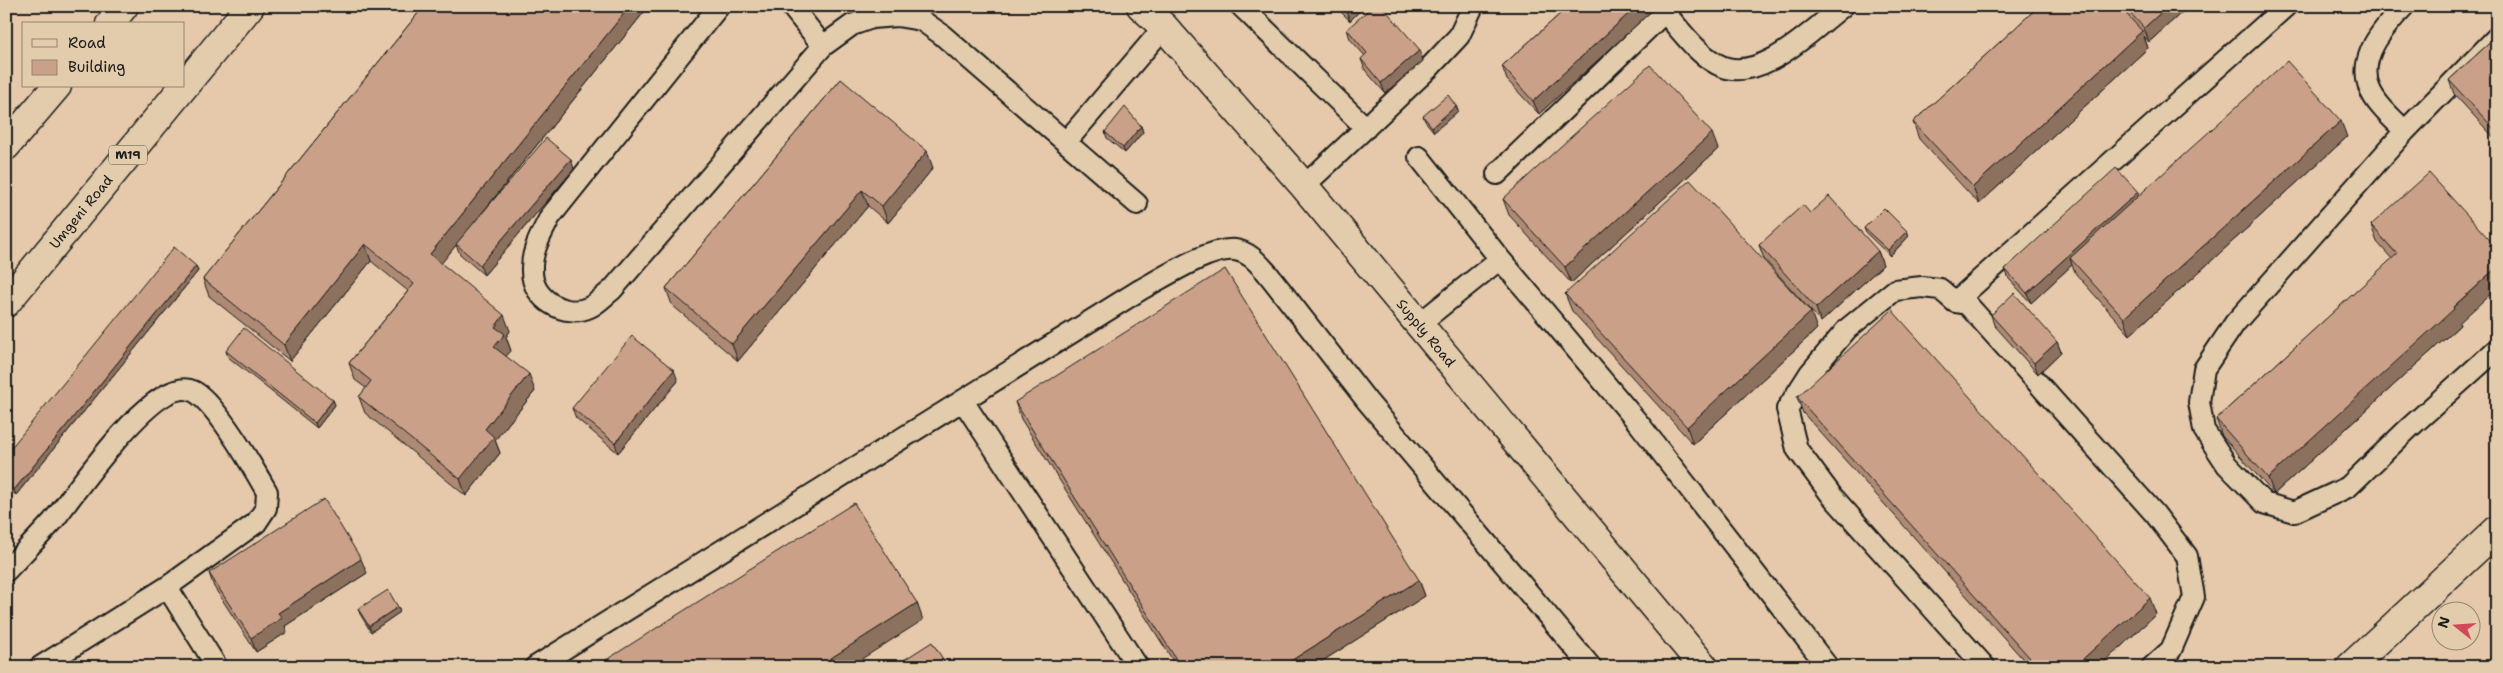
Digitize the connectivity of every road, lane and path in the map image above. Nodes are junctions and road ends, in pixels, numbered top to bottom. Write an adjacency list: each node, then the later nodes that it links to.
1 (124, 6): 13 (main road)
2 (250, 6): 18 (main road, Umgeni Road / M19)
3 (719, 6): 17 (lane)
4 (791, 6): 17 (lane)
5 (1141, 6): 14 (main road, Supply Road)
6 (1241, 6): 21 (lane)
7 (1473, 6): 15 (lane)
8 (1488, 6): 15 (lane)
9 (1843, 6): 12 (lane)
10 (2286, 6): 30 (lane)
11 (2404, 6): 22 (lane)
12 (1668, 9): 26 (lane)
13 (112, 22)
14 (1164, 27): 23 (lane); 27 (main road, Supply Road)
15 (1459, 36): 21 (lane)
16 (2497, 37): 22 (lane)
17 (823, 46): 23 (lane)
18 (185, 85)
19 (55, 88): 24 (main road)
20 (183, 88): 31 (main road, Umgeni Road / M19)
21 (1366, 128): 27 (lane)
22 (2405, 131): 33 (lane)
23 (1066, 142): 28 (lane)
24 (6, 146)
25 (1419, 157): 29 (lane)
26 (1497, 174)
27 (1304, 186): 32 (main road, Supply Road)
28 (1137, 204)
29 (1500, 259): 32 (lane); 44 (lane)
30 (1955, 302): 45 (lane); 46 (lane)
31 (6, 303)
32 (1419, 324): 43 (main road, Supply Road)
33 (2497, 349)
34 (964, 400): 40 (lane); 41 (lane); 42 (lane)
35 (2497, 530): 47 (main road)
36 (6, 571): 37 (lane)
37 (167, 587): 38 (lane); 39 (lane)
38 (40, 667)
39 (217, 667)
40 (535, 667)
41 (1138, 667)
42 (1590, 667)
43 (1704, 667)
44 (1828, 667)
45 (1985, 667)
46 (2152, 667)
47 (2350, 667)

